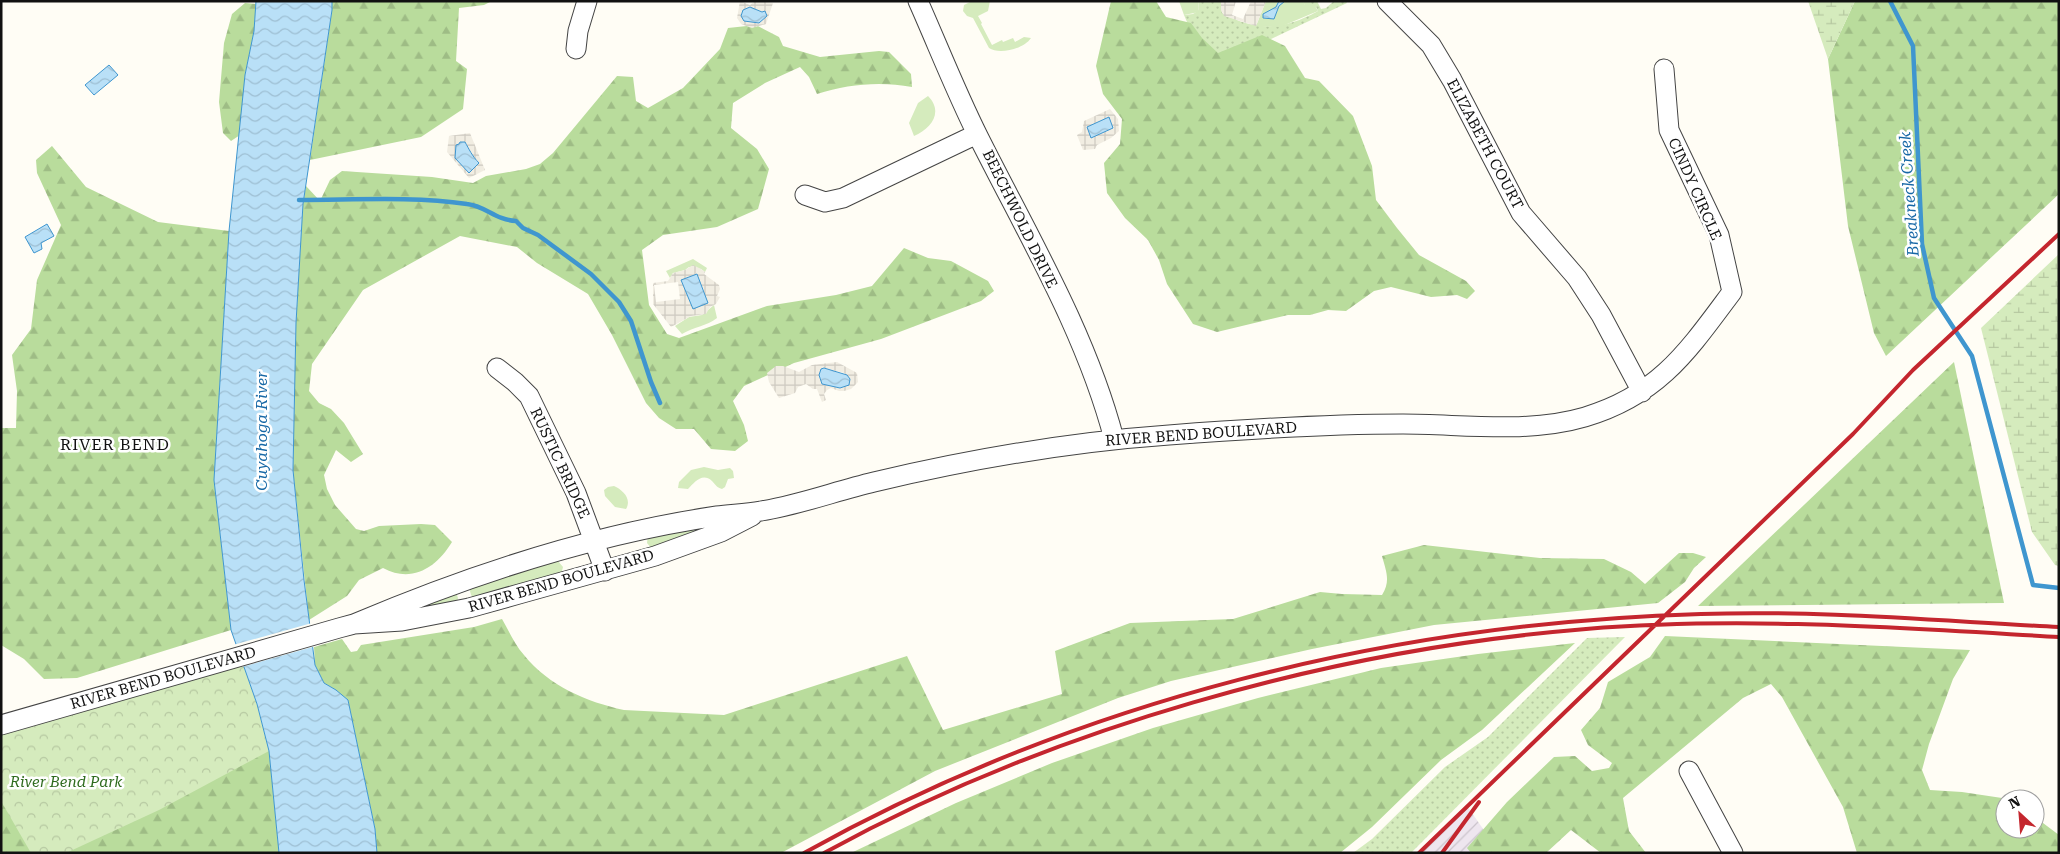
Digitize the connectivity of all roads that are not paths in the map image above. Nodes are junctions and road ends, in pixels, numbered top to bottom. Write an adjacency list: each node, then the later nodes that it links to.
1 (587, 1): 4 (street)
2 (918, 1): 6 (street, BEECHWOLD DRIVE)
3 (1387, 1): 9 (street, ELIZABETH COURT)
4 (576, 49)
5 (1664, 69): 9 (street, CINDY CIRCLE)
6 (977, 134): 7 (street); 10 (street, BEECHWOLD DRIVE)
7 (806, 195)
8 (497, 368): 12 (street, RUSTIC BRIDGE)
9 (1642, 392): 10 (street, RIVER BEND BOULEVARD)
10 (1114, 439): 11 (street, RIVER BEND BOULEVARD)
11 (762, 511): 12 (street, RIVER BEND BOULEVARD); 13 (street, RIVER BEND BOULEVARD)
12 (594, 542): 13 (street, RUSTIC BRIDGE); 14 (street, RIVER BEND BOULEVARD)
13 (605, 571): 14 (street, RIVER BEND BOULEVARD)
14 (346, 626): 15 (street, RIVER BEND BOULEVARD)
15 (1, 725)
16 (1689, 771): 17 (street)
17 (1733, 853)

